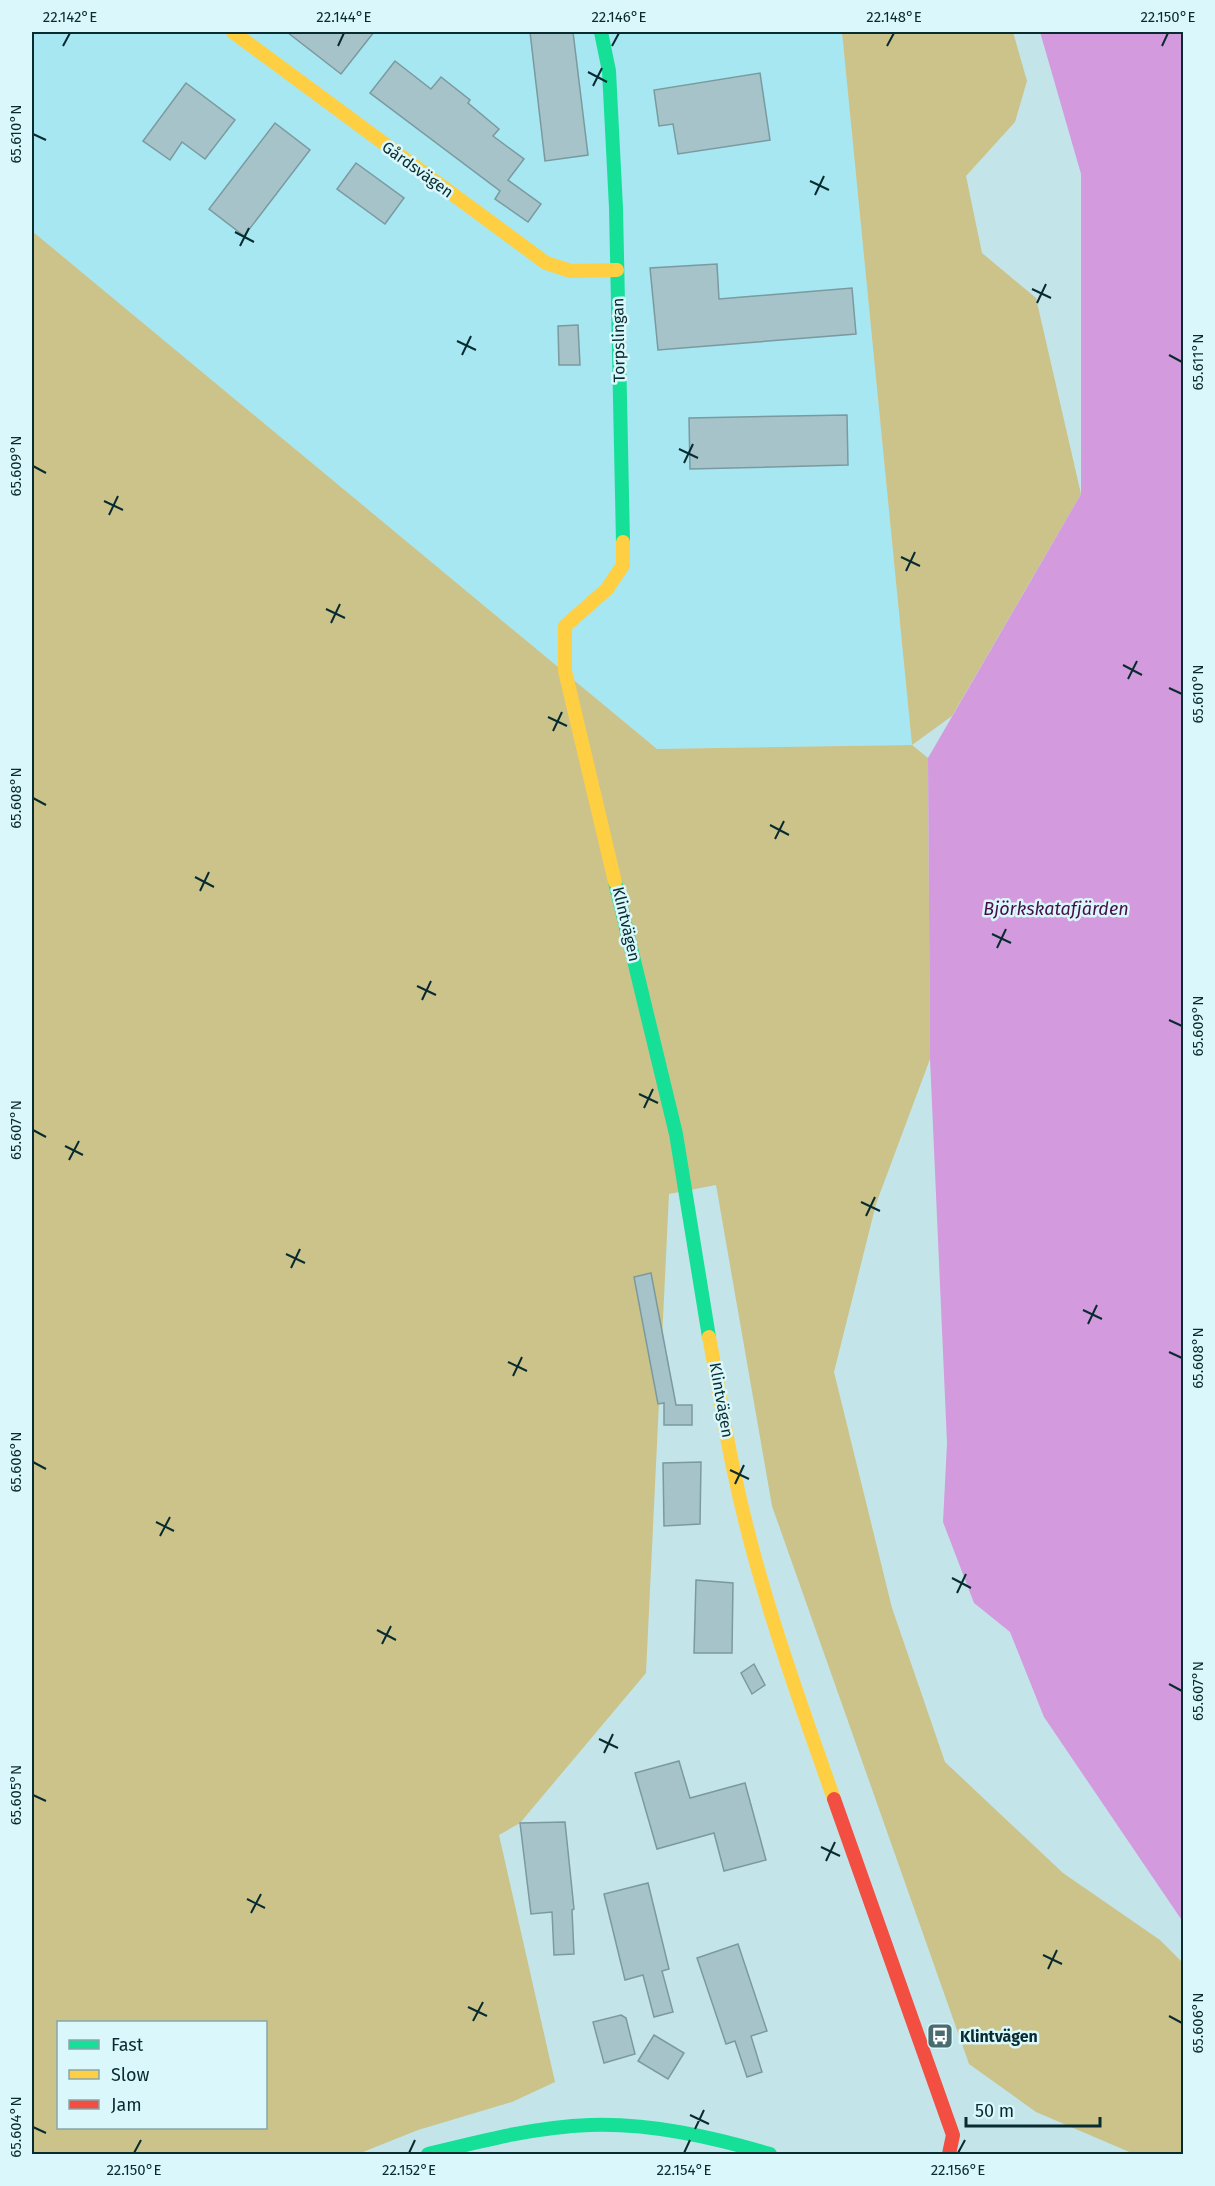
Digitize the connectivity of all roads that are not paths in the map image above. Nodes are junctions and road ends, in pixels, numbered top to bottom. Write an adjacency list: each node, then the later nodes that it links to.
1 (233, 32): 3 (street, Gårdsvägen)
2 (601, 32): 3 (street, Torpslingan)
3 (617, 270): 4 (street, Torpslingan)
4 (565, 626): 7 (street, Klintvägen)
5 (428, 2154): 6 (street)
6 (770, 2154)
7 (950, 2154)

